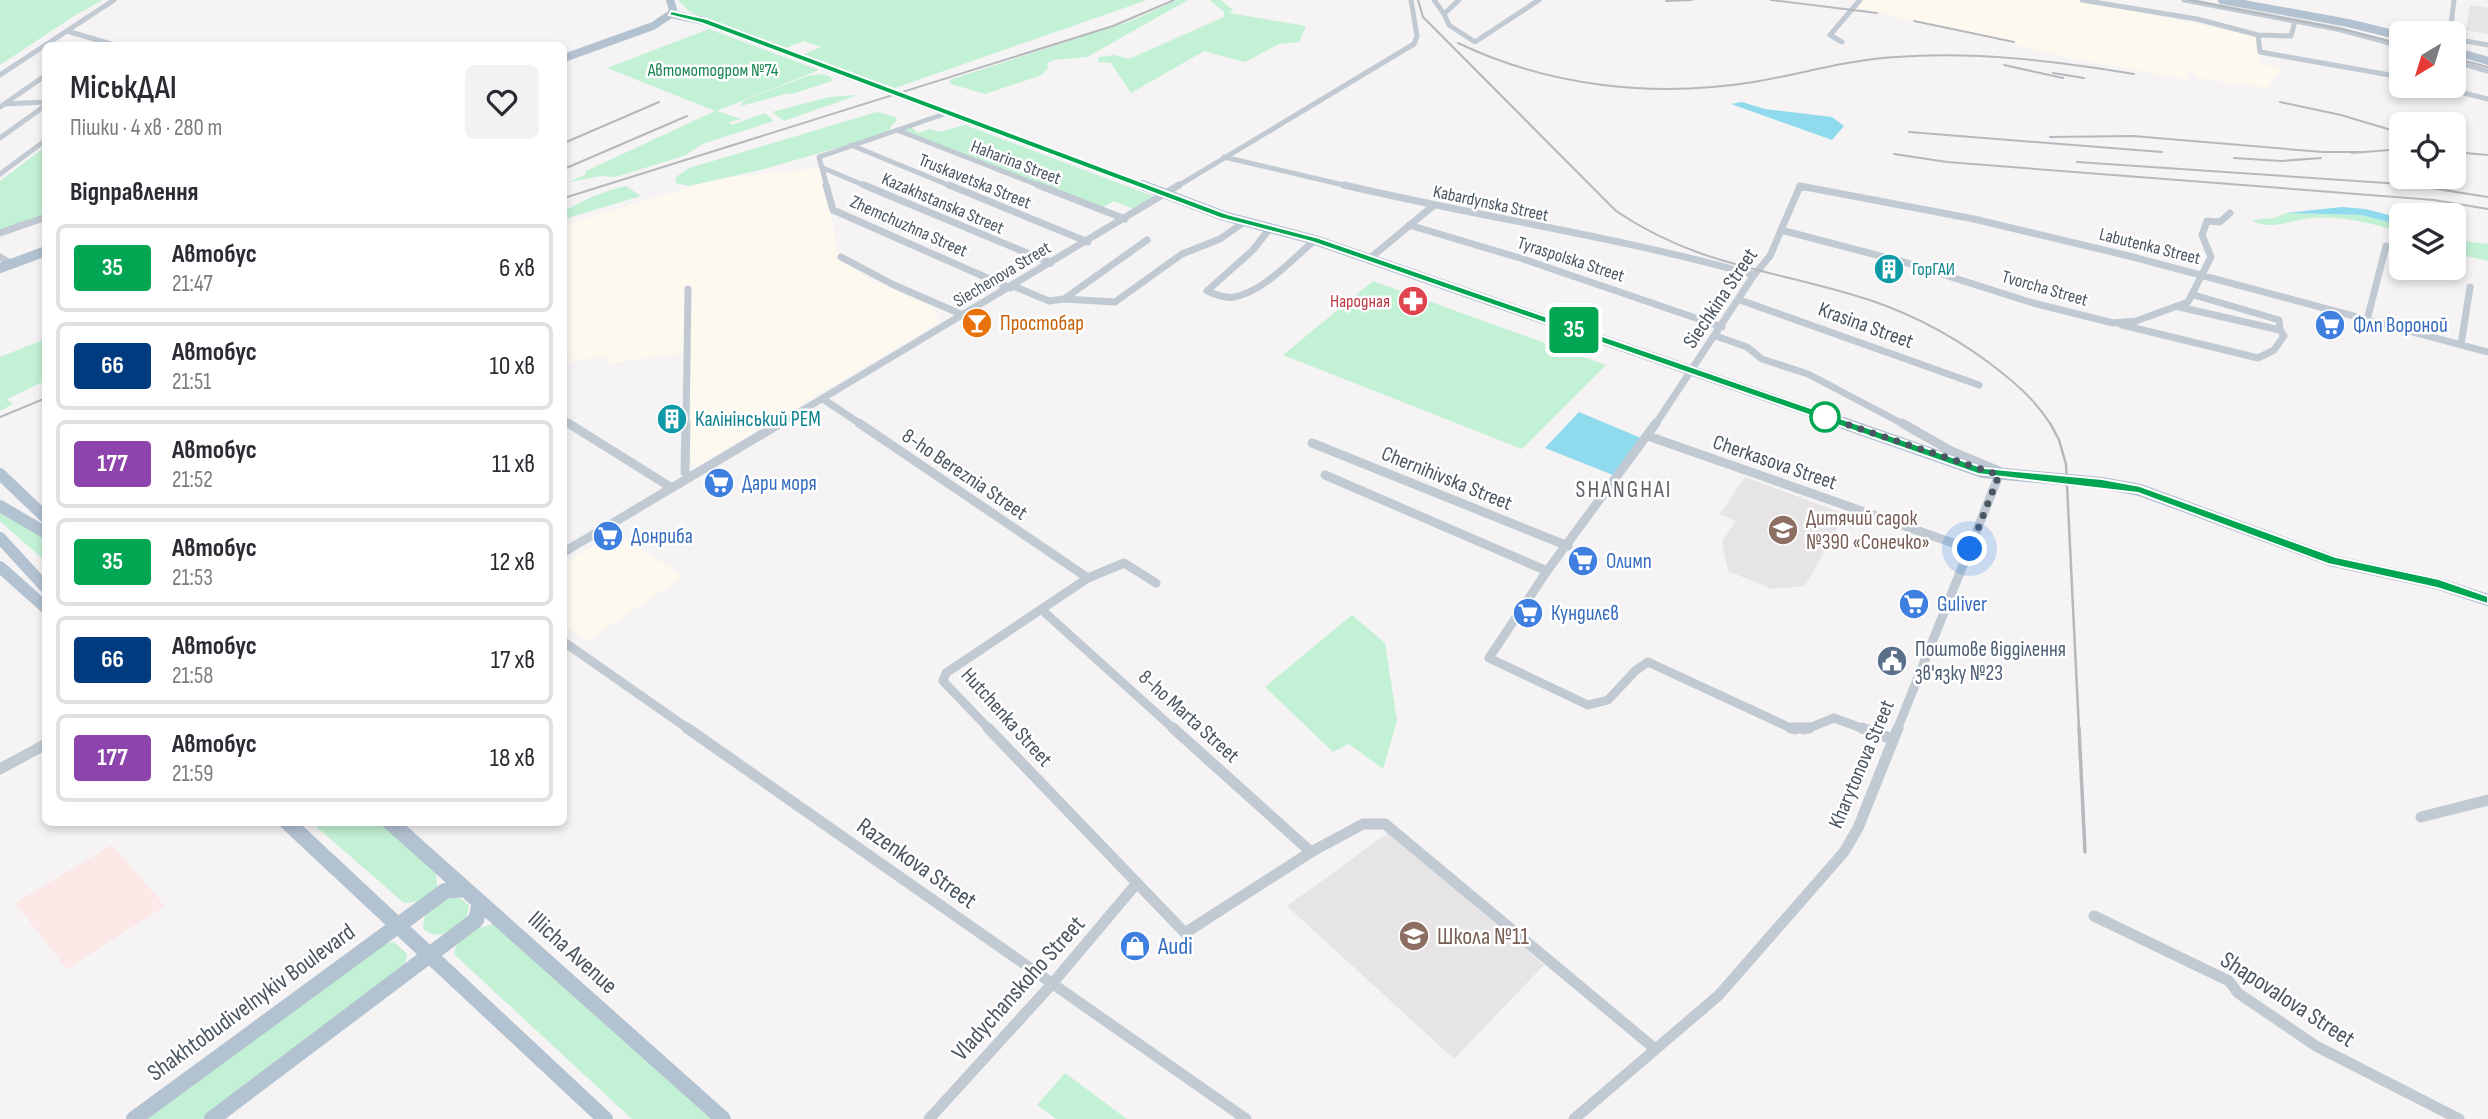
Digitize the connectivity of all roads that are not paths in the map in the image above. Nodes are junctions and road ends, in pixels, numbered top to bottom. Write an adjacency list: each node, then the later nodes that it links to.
1 (114, 0): 19 (street)
2 (1410, 0): 49 (street, Siechenova Street)
3 (1434, 0): 14 (street)
4 (1459, 0): 14 (street)
5 (1539, 0): 14 (street)
6 (1860, 0): 27 (street)
7 (2082, 0): 21 (street)
8 (2184, 0): 17 (street)
9 (2222, 0): 12 (main road)
10 (2454, 0): 16 (street)
11 (671, 1): 13 (main road); 15 (main road)
12 (2263, 4): 20 (main road)
13 (671, 13): 15 (main road); 18 (main road)
14 (1444, 14)
15 (697, 18): 18 (main road); 44 (main road)
16 (2451, 21)
17 (2295, 22): 21 (street); 28 (street)
18 (653, 26): 32 (main road)
19 (67, 31): 22 (street); 24 (street)
20 (2389, 33)
21 (2258, 35): 36 (street)
22 (97, 40): 25 (street); 26 (street)
23 (2466, 41): 29 (street)
24 (50, 42)
25 (94, 42)
26 (104, 42)
27 (1842, 42)
28 (2389, 43)
29 (2488, 45)
30 (42, 47): 37 (street)
31 (2466, 55): 33 (main road)
32 (567, 57)
33 (2488, 61)
34 (2466, 65): 35 (street)
35 (2487, 71)
36 (2389, 74)
37 (0, 75)
38 (42, 78): 42 (street)
39 (2466, 94): 40 (street)
40 (2488, 99)
41 (42, 104): 42 (street)
42 (1, 105)
43 (42, 107): 46 (street)
44 (950, 112): 45 (street); 55 (main road)
45 (897, 130): 48 (street); 59 (street, Haharina Street)
46 (0, 138)
47 (42, 143): 51 (street)
48 (851, 145): 52 (street); 67 (street, Truskavetska Street)
49 (1224, 157): 55 (street, Siechenova Street); 56 (street, Kabardynska Street)
50 (0, 167): 51 (street)
51 (10, 167): 53 (street)
52 (823, 168): 73 (street, Kazakhstanska Street); 78 (street, Zhemchuzhna Street)
53 (0, 174)
54 (1800, 186): 63 (street, Siechkina Street); 77 (street, Labutenka Street)
55 (1166, 195): 59 (street, Siechenova Street); 60 (main road)
56 (1433, 205): 61 (street); 76 (street, Kabardynska Street)
57 (2230, 214): 77 (street, Tvorcha Street)
58 (42, 218): 64 (street)
59 (1125, 219): 67 (street, Siechenova Street)
60 (1244, 222): 62 (main road); 82 (street, Zhemchuzhna Street)
61 (1409, 225): 72 (street); 88 (street, Tyraspolska Street)
62 (1271, 227): 66 (main road); 66 (street)
63 (1781, 230): 76 (street, Siechkina Street); 87 (street, Tvorcha Street)
64 (0, 233)
65 (1147, 240): 82 (street)
66 (1315, 240): 72 (main road)
67 (1088, 242): 73 (street, Siechenova Street)
68 (2386, 246): 86 (street)
69 (42, 252): 74 (main road)
70 (0, 257): 74 (street)
71 (841, 257): 85 (street)
72 (1369, 259): 93 (main road)
73 (1051, 263): 78 (street, Siechenova Street)
74 (11, 264): 75 (main road)
75 (0, 268)
76 (1754, 275): 83 (street, Siechkina Street)
77 (2203, 275): 81 (street, Tvorcha Street); 86 (street, Labutenka Street)
78 (1011, 287): 82 (street, Zhemchuzhna Street); 85 (street, Siechenova Street)
79 (2470, 287): 91 (street)
80 (688, 289): 102 (street)
81 (2194, 295): 84 (street, Tvorcha Street); 89 (street)
82 (1064, 299)
83 (1740, 300): 88 (street, Siechkina Street); 94 (street, Krasina Street)
84 (2179, 307): 87 (street, Tvorcha Street); 89 (street)
85 (963, 315): 95 (street, Siechenova Street)
86 (2367, 320): 91 (street, Labutenka Street)
87 (2113, 323): 89 (street)
88 (1722, 327): 90 (street, Siechkina Street)
89 (2280, 330)
90 (1716, 335): 93 (street, Siechkina Street); 101 (street)
91 (2461, 345): 92 (street, Labutenka Street)
92 (2488, 352)
93 (1692, 371): 97 (street, Siechkina Street); 101 (main road)
94 (1979, 385)
95 (823, 399): 102 (street, Siechenova Street); 114 (street, 8-ho Bereznia Street)
96 (567, 423): 103 (street)
97 (1648, 436): 108 (street, Siechkina Street); 109 (street, Cherkasova Street)
98 (1312, 443): 108 (street, Chernihivska Street)
99 (0, 474): 105 (main road)
100 (1325, 475): 112 (street, Chernihivska Street)
101 (1999, 475): 109 (street, Kharytonova Street); 117 (main road)
102 (689, 478): 103 (street, Siechenova Street)
103 (672, 488): 110 (street, Siechenova Street)
104 (0, 506): 106 (main road)
105 (42, 514)
106 (42, 531)
107 (3, 540): 113 (main road); 116 (main road)
108 (1568, 546): 112 (street, Siechkina Street)
109 (1970, 549): 121 (street, Kharytonova Street)
110 (567, 550)
111 (0, 567): 118 (main road)
112 (1547, 571): 121 (street, Siechkina Street)
113 (42, 573)
114 (1088, 578): 115 (street, Hutchenka Street); 119 (street, Hutchenka Street)
115 (1156, 583)
116 (42, 584)
117 (2488, 600)
118 (42, 604)
119 (1042, 610): 128 (street, 8-ho Marta Street); 129 (street, Hutchenka Street)
120 (567, 644): 135 (street, Razenkova Street)
121 (1892, 739): 136 (street, Kharytonova Street)
122 (42, 746): 123 (street)
123 (0, 769)
124 (2488, 800): 125 (street)
125 (2421, 817)
126 (291, 826): 133 (main road)
127 (394, 826): 130 (main road, Illicha Avenue)
128 (1311, 852): 129 (street, Hutchenka Street); 136 (street)
129 (1137, 883): 135 (street, Vladychanskoho Street)
130 (465, 889): 131 (main road, Illicha Avenue); 133 (main road, Shakhtobudivelnykiv Boulevard)
131 (480, 902): 134 (main road); 140 (main road, Illicha Avenue)
132 (2094, 916): 144 (street, Shapovalova Street)
133 (398, 926): 134 (main road); 137 (main road, Shakhtobudivelnykiv Boulevard)
134 (429, 955): 138 (main road); 139 (main road)
135 (1052, 984): 141 (street, Vladychanskoho Street); 142 (street, Razenkova Street)
136 (1654, 1048): 143 (street, Kharytonova Street)
137 (134, 1119)
138 (212, 1119)
139 (605, 1119)
140 (723, 1119)
141 (929, 1119)
142 (1246, 1119)
143 (1574, 1119)
144 (2459, 1119)

